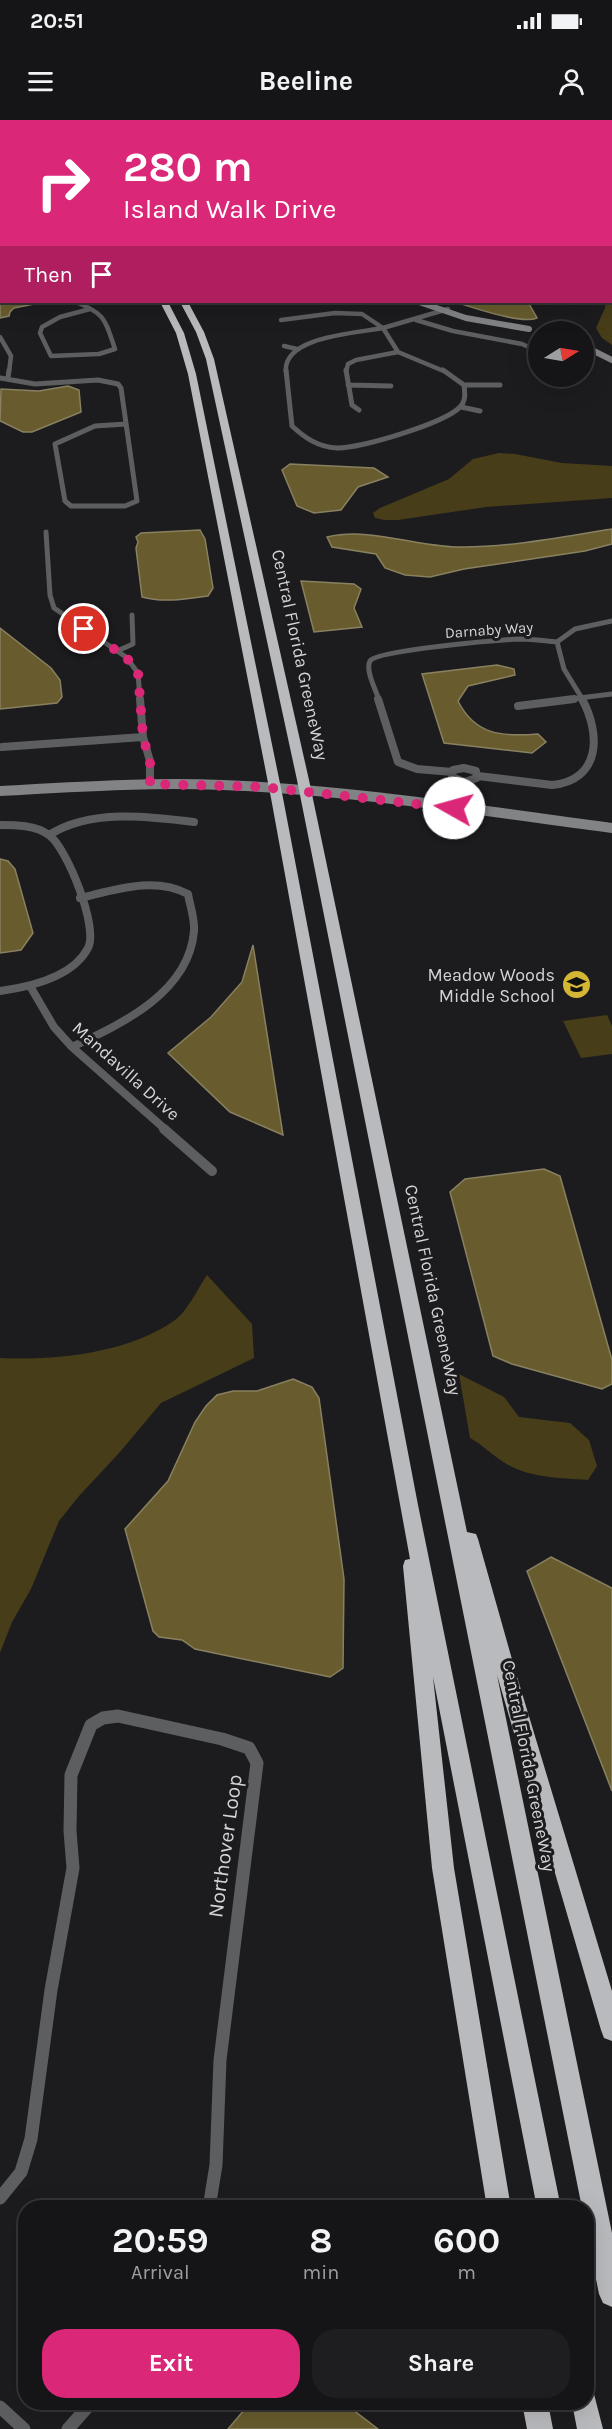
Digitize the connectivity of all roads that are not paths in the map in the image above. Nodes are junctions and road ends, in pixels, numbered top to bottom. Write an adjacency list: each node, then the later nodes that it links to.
1 (78, 303): 6 (street)
2 (163, 303): 56 (highway)
3 (185, 303): 55 (highway, Central Florida GreeneWay)
4 (423, 303): 7 (street)
5 (432, 303): 7 (street)
6 (90, 309): 6 (street)
7 (445, 309): 9 (street); 11 (street)
8 (281, 320): 10 (street)
9 (416, 320): 10 (street); 14 (street)
10 (384, 329): 15 (street); 17 (street)
11 (528, 329)
12 (0, 337): 20 (street)
13 (284, 346): 15 (street)
14 (528, 347)
15 (297, 349): 25 (street)
16 (594, 350): 18 (street)
17 (398, 352): 21 (street); 24 (street)
18 (612, 360)
19 (0, 378): 20 (street)
20 (8, 378): 28 (street)
21 (348, 385): 23 (street); 26 (street)
22 (500, 385): 24 (street)
23 (391, 386)
24 (464, 386): 25 (street)
25 (461, 406): 27 (street)
26 (359, 410)
27 (480, 411)
28 (126, 424): 28 (street)
29 (46, 532): 33 (street)
30 (132, 615): 33 (street)
31 (612, 621): 32 (street)
32 (557, 642): 35 (street, Darnaby Way); 39 (street, Darnaby Way)
33 (117, 651): 37 (street)
34 (612, 694): 35 (street)
35 (581, 698): 36 (street); 40 (street, Darnaby Way)
36 (518, 706)
37 (143, 737): 38 (street); 43 (street)
38 (2, 747)
39 (452, 772): 40 (street, Darnaby Way); 41 (street)
40 (478, 776): 42 (street)
41 (456, 780): 42 (street); 45 (street)
42 (468, 782): 45 (street)
43 (150, 784): 44 (street); 45 (street)
44 (0, 791)
45 (455, 806): 48 (street)
46 (194, 822): 49 (street)
47 (0, 825): 49 (street)
48 (612, 828)
49 (49, 835): 50 (street)
50 (80, 898): 51 (street); 53 (street)
51 (30, 986): 52 (street); 53 (street, Mandavilla Drive)
52 (0, 991)
53 (72, 1047): 54 (street, Mandavilla Drive)
54 (212, 1171)
55 (418, 1336): 57 (highway); 62 (highway, Central Florida GreeneWay)
56 (379, 1339): 60 (highway); 61 (highway)
57 (612, 2030)
58 (0, 2198): 59 (street, Northover Loop)
59 (209, 2200)
60 (498, 2200)
61 (547, 2200)
62 (593, 2200)
63 (594, 2205): 64 (highway, Central Florida GreeneWay)
64 (612, 2294)
65 (0, 2407): 69 (street)
66 (85, 2410): 70 (street)
67 (536, 2410): 71 (highway)
68 (586, 2410): 72 (highway)
69 (24, 2429)
70 (68, 2429)
71 (540, 2429)
72 (590, 2429)

